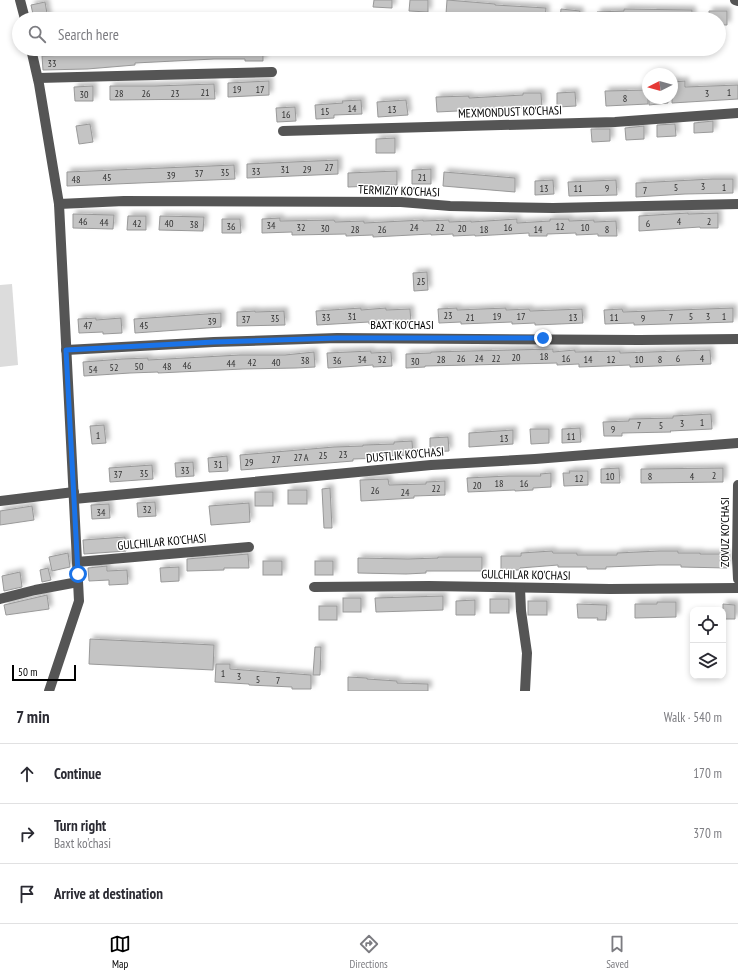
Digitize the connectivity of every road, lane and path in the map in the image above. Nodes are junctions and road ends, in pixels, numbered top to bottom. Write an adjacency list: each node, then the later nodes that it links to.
1 (20, 0): 4 (street)
2 (735, 0): 3 (street)
3 (738, 1)
4 (23, 12)
5 (33, 56): 7 (street)
6 (272, 72): 7 (street)
7 (38, 78): 10 (street)
8 (738, 113): 9 (street, MEXMONDUST KO'CHASI)
9 (283, 131)
10 (59, 204): 11 (street, TERMIZIY KO'CHASI); 13 (street)
11 (738, 204)
12 (738, 339): 13 (street, BAXT KO'CHASI)
13 (66, 350): 16 (street)
14 (738, 443): 16 (street, DUSTLIK KO'CHASI)
15 (738, 485): 20 (street, ZOVUZ KO'CHASI)
16 (74, 495): 17 (street, DUSTLIK KO'CHASI); 19 (street)
17 (0, 501)
18 (249, 547): 19 (street, GULCHILAR KO'CHASI)
19 (77, 562): 21 (street)
20 (738, 579)
21 (78, 582): 25 (street); 26 (street)
22 (314, 587): 23 (street, GULCHILAR KO'CHASI)
23 (520, 588): 24 (street, GULCHILAR KO'CHASI); 27 (street)
24 (738, 588)
25 (0, 599)
26 (49, 691)
27 (525, 691)

